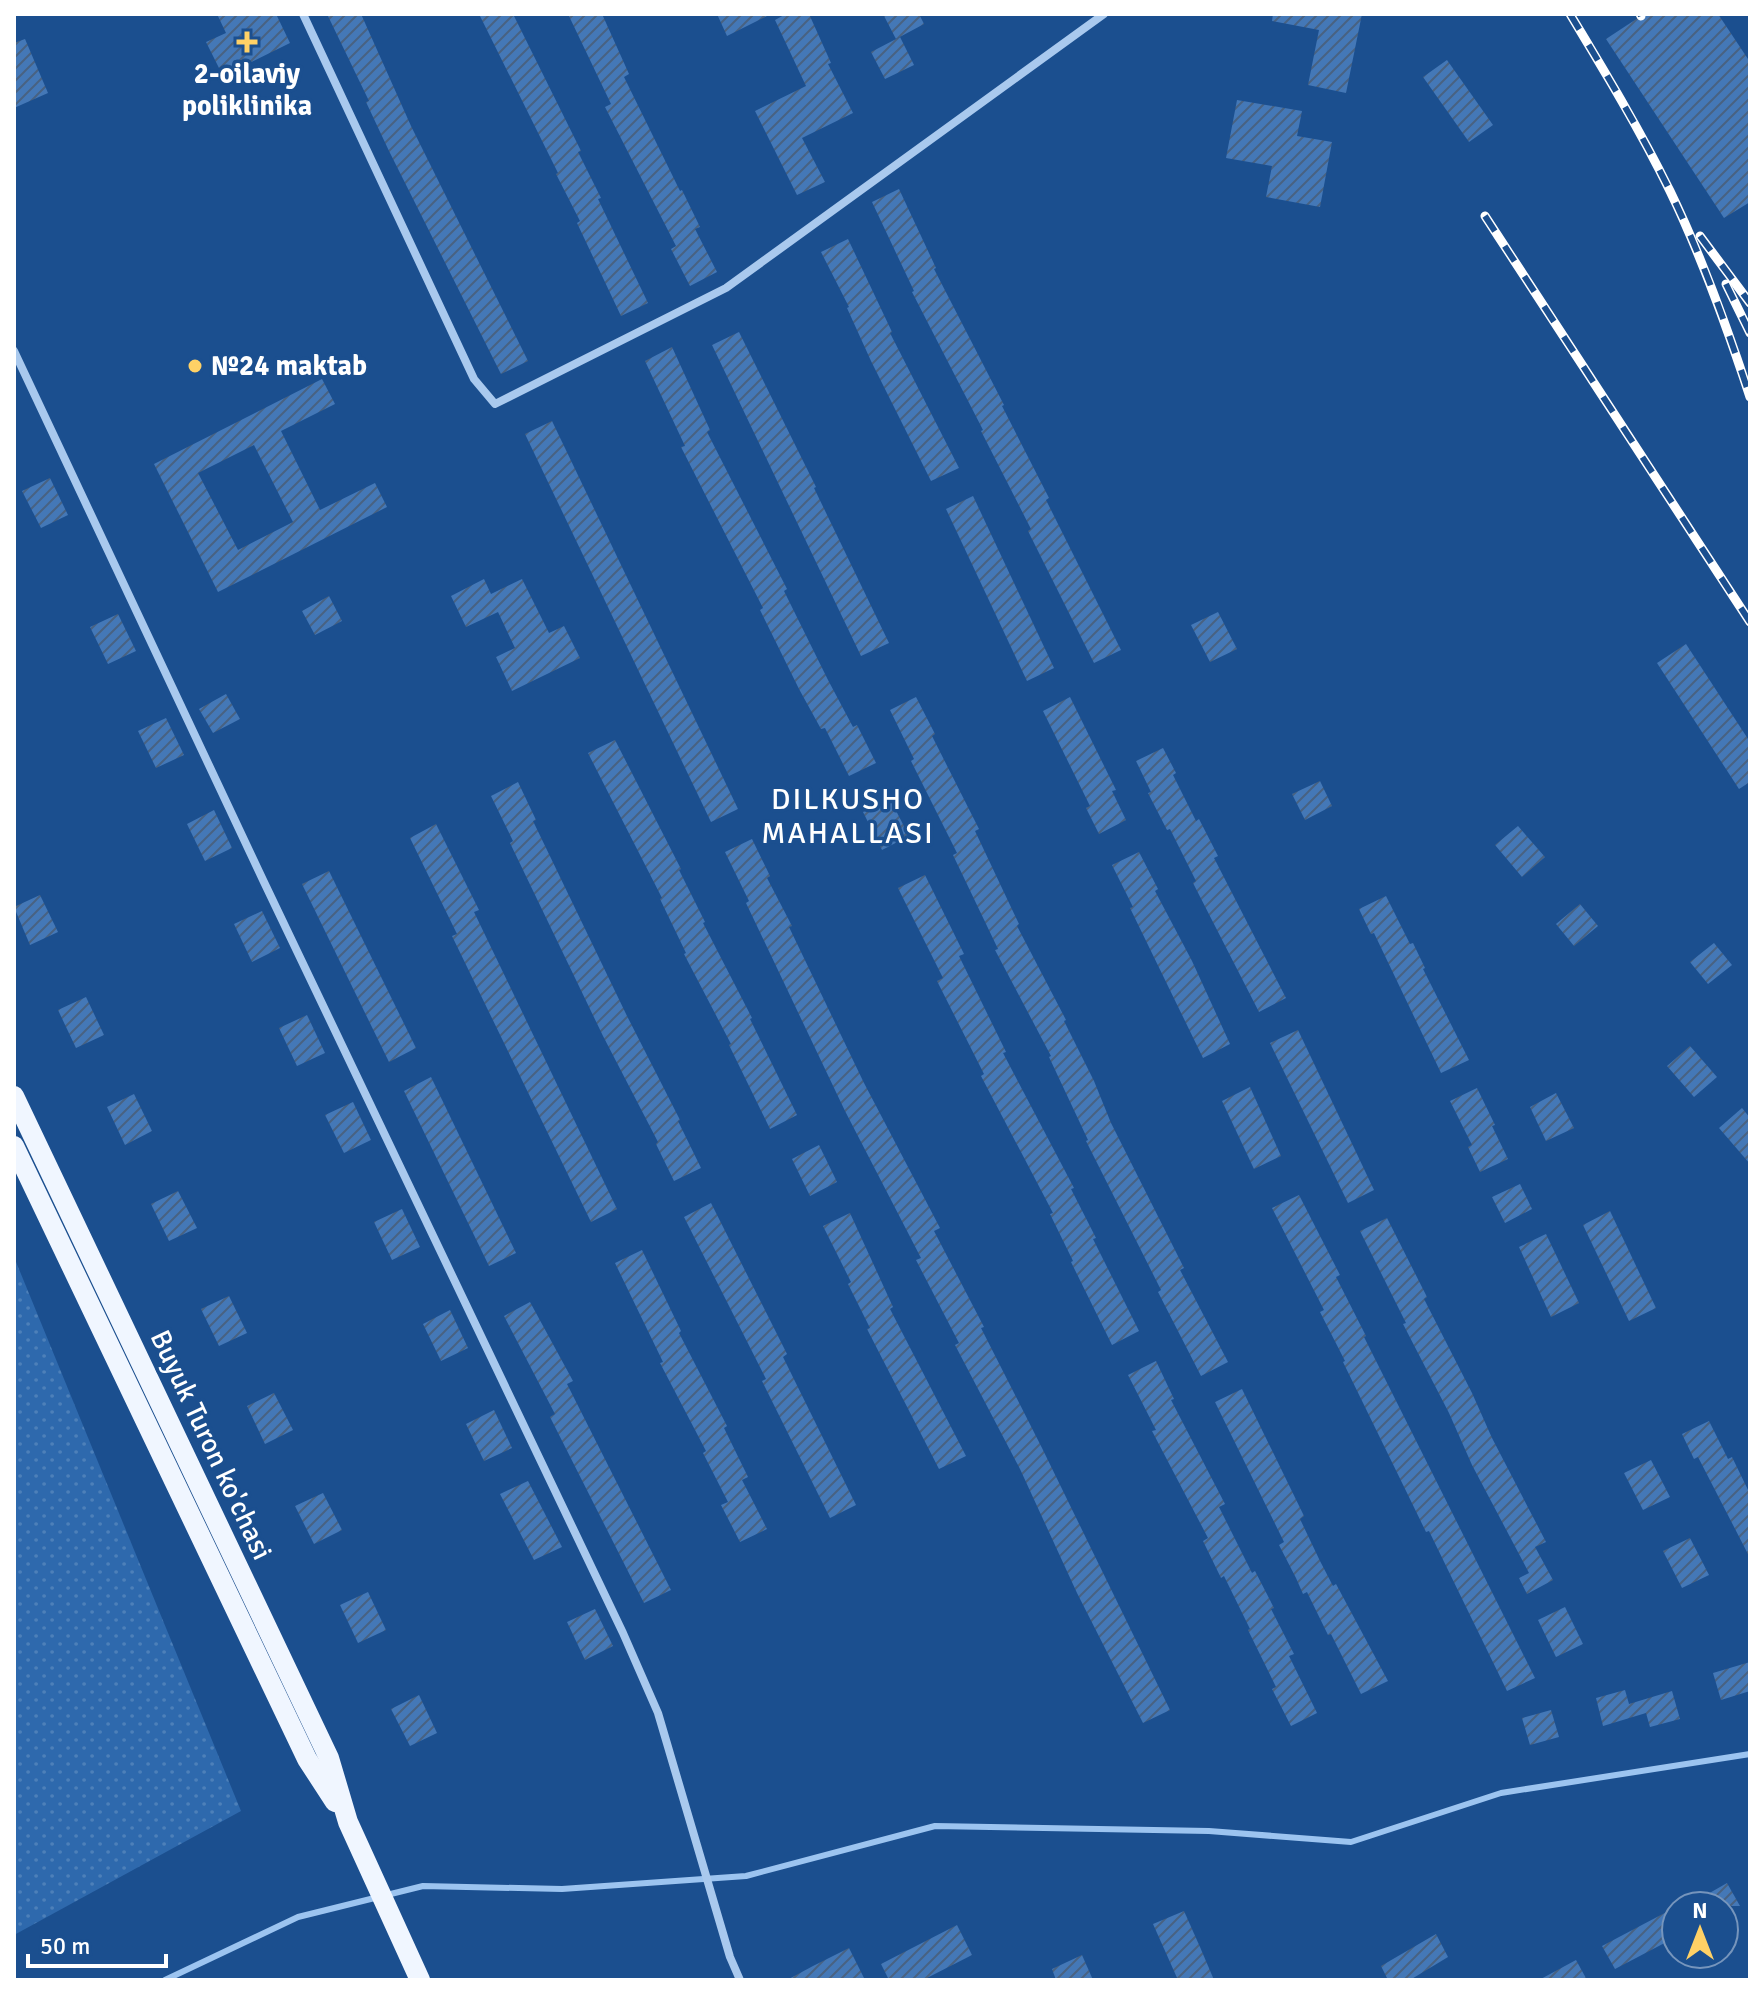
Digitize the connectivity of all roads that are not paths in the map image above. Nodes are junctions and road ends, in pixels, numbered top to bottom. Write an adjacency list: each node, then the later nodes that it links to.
1 (303, 14): 2 (street)
2 (1104, 14)
3 (14, 351): 8 (street)
4 (14, 1096): 6 (main road, Buyuk Turon ko'chasi)
5 (14, 1146): 6 (main road, Buyuk Turon ko'chasi)
6 (348, 1822): 7 (main road, Buyuk Turon ko'chasi)
7 (420, 1980)
8 (740, 1980)

